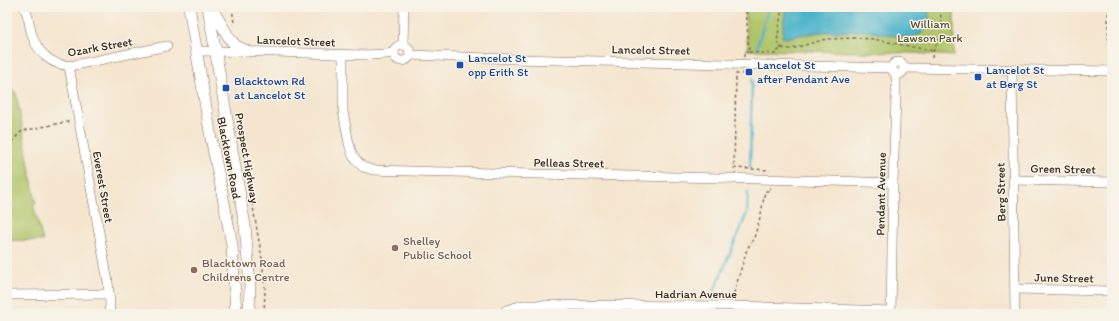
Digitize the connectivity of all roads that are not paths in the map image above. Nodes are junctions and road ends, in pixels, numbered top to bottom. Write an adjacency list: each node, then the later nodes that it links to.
1 (24, 7): 13 (street, Ozark Street)
2 (189, 7): 7 (main road, Blacktown Road)
3 (209, 7): 8 (main road, Prospect Highway); 9 (main road)
4 (404, 7): 5 (street)
5 (403, 44): 10 (street); 12 (street)
6 (167, 46): 13 (street, Ozark Street)
7 (196, 51): 8 (street, Lancelot Street); 28 (main road, Blacktown Road)
8 (215, 51): 9 (street, Lancelot Street); 29 (main road, Prospect Highway)
9 (247, 51): 11 (street, Lancelot Street)
10 (394, 53): 11 (street, Lancelot Street); 12 (street)
11 (344, 55): 18 (street, Pelleas Street)
12 (410, 55): 15 (street, Lancelot Street)
13 (69, 66): 22 (street, Everest Street)
14 (1012, 70): 15 (street, Lancelot Street); 16 (street); 17 (street, Berg Street)
15 (894, 71): 18 (street, Pendant Avenue)
16 (1112, 71)
17 (1013, 180): 19 (street, Green Street); 20 (street, Berg Street)
18 (893, 182): 26 (street, Pendant Avenue)
19 (1112, 182)
20 (1015, 289): 21 (street, June Street); 31 (street, Berg Street)
21 (1112, 291)
22 (109, 294): 23 (street); 27 (street, Everest Street)
23 (7, 295)
24 (611, 310): 25 (street, Hadrian Avenue); 30 (street, Hadrian Avenue)
25 (791, 311): 26 (street, Hadrian Avenue)
26 (891, 312)
27 (109, 314)
28 (236, 314)
29 (249, 314)
30 (504, 314)
31 (1015, 314)

